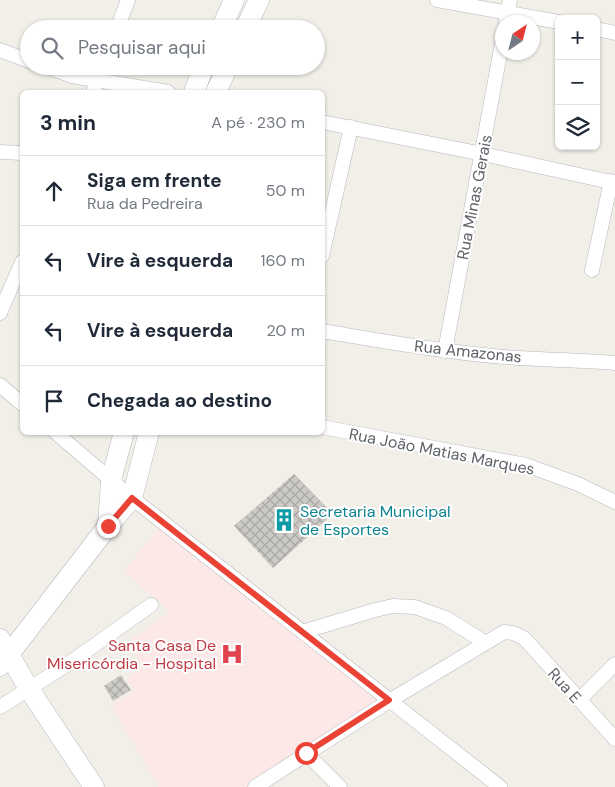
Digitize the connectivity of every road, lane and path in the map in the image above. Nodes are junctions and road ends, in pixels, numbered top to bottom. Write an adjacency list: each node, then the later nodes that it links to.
1 (128, 0): 6 (street)
2 (234, 0): 7 (street)
3 (259, 0): 8 (street)
4 (437, 0): 5 (street)
5 (508, 12): 9 (street)
6 (121, 20)
7 (225, 20)
8 (250, 20)
9 (555, 21)
10 (600, 31): 11 (street)
11 (615, 33)
12 (0, 50): 13 (street)
13 (20, 58)
14 (499, 60): 26 (street, Rua Minas Gerais)
15 (69, 75): 18 (street)
16 (201, 75): 20 (street)
17 (224, 75): 21 (street)
18 (96, 86): 19 (street)
19 (144, 90)
20 (195, 90)
21 (217, 90)
22 (325, 123): 23 (street)
23 (351, 127): 26 (street); 28 (street)
24 (0, 152): 25 (street)
25 (20, 153)
26 (483, 154): 27 (street); 33 (street, Rua Minas Gerais)
27 (613, 182): 30 (street)
28 (325, 243)
29 (20, 267): 31 (street)
30 (592, 270)
31 (0, 313)
32 (325, 332): 33 (street, Rua Amazonas)
33 (445, 351): 34 (street, Rua Amazonas)
34 (615, 363)
35 (0, 385): 36 (street)
36 (20, 402)
37 (325, 429): 43 (street, Rua João Matias Marques)
38 (59, 435): 41 (street)
39 (123, 435): 41 (street)
40 (148, 435): 42 (street)
41 (111, 480): 42 (street); 44 (street)
42 (132, 498): 44 (street); 46 (street)
43 (615, 502)
44 (108, 526): 48 (street)
45 (151, 605): 50 (street)
46 (302, 632): 47 (street); 51 (street)
47 (486, 643): 51 (street); 52 (street, Rua E)
48 (3, 653): 50 (street)
49 (615, 664): 52 (street)
50 (29, 689): 53 (street); 56 (street)
51 (389, 700): 55 (street); 59 (street)
52 (579, 700): 54 (street, Rua E)
53 (0, 706)
54 (615, 739)
55 (306, 753): 57 (street); 58 (street)
56 (94, 787)
57 (255, 787)
58 (340, 787)
59 (500, 787)

